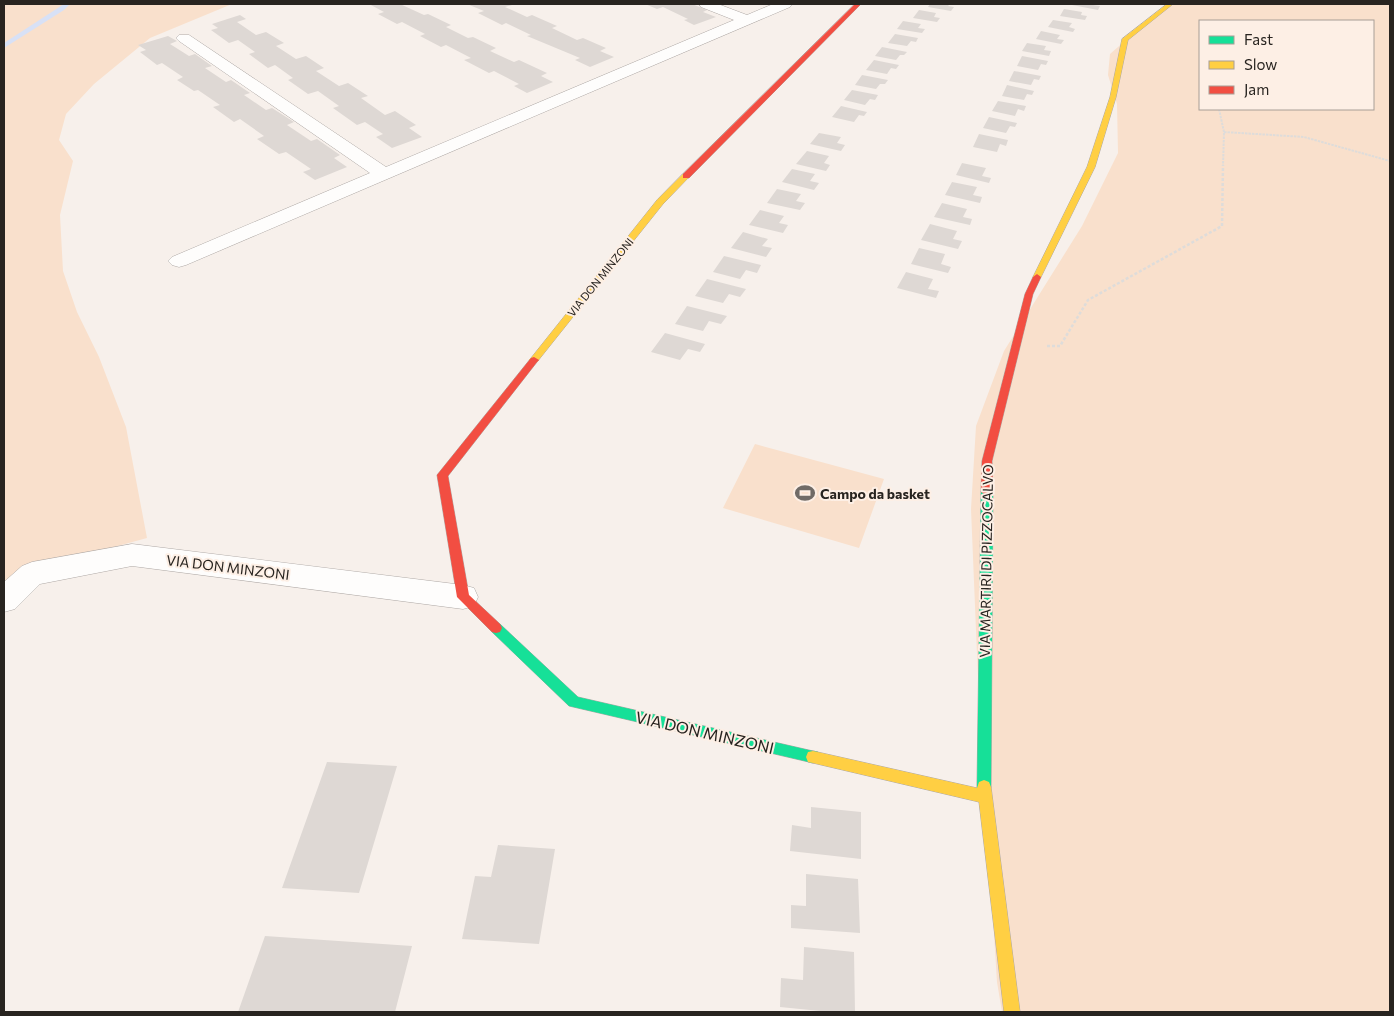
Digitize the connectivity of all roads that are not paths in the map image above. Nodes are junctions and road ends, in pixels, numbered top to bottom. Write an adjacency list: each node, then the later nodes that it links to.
1 (706, 4): 5 (street)
2 (784, 4): 5 (street)
3 (858, 4): 9 (street, VIA DON MINZONI)
4 (1170, 4): 11 (street, VIA MARTIRI DI PIZZOCALVO)
5 (746, 20): 7 (street)
6 (184, 38): 7 (street)
7 (384, 174): 8 (street)
8 (179, 261)
9 (463, 597): 10 (street, VIA DON MINZONI); 11 (street, VIA DON MINZONI)
10 (4, 600)
11 (984, 796): 12 (street, VIA MARTIRI DI PIZZOCALVO)
12 (1012, 1012)

